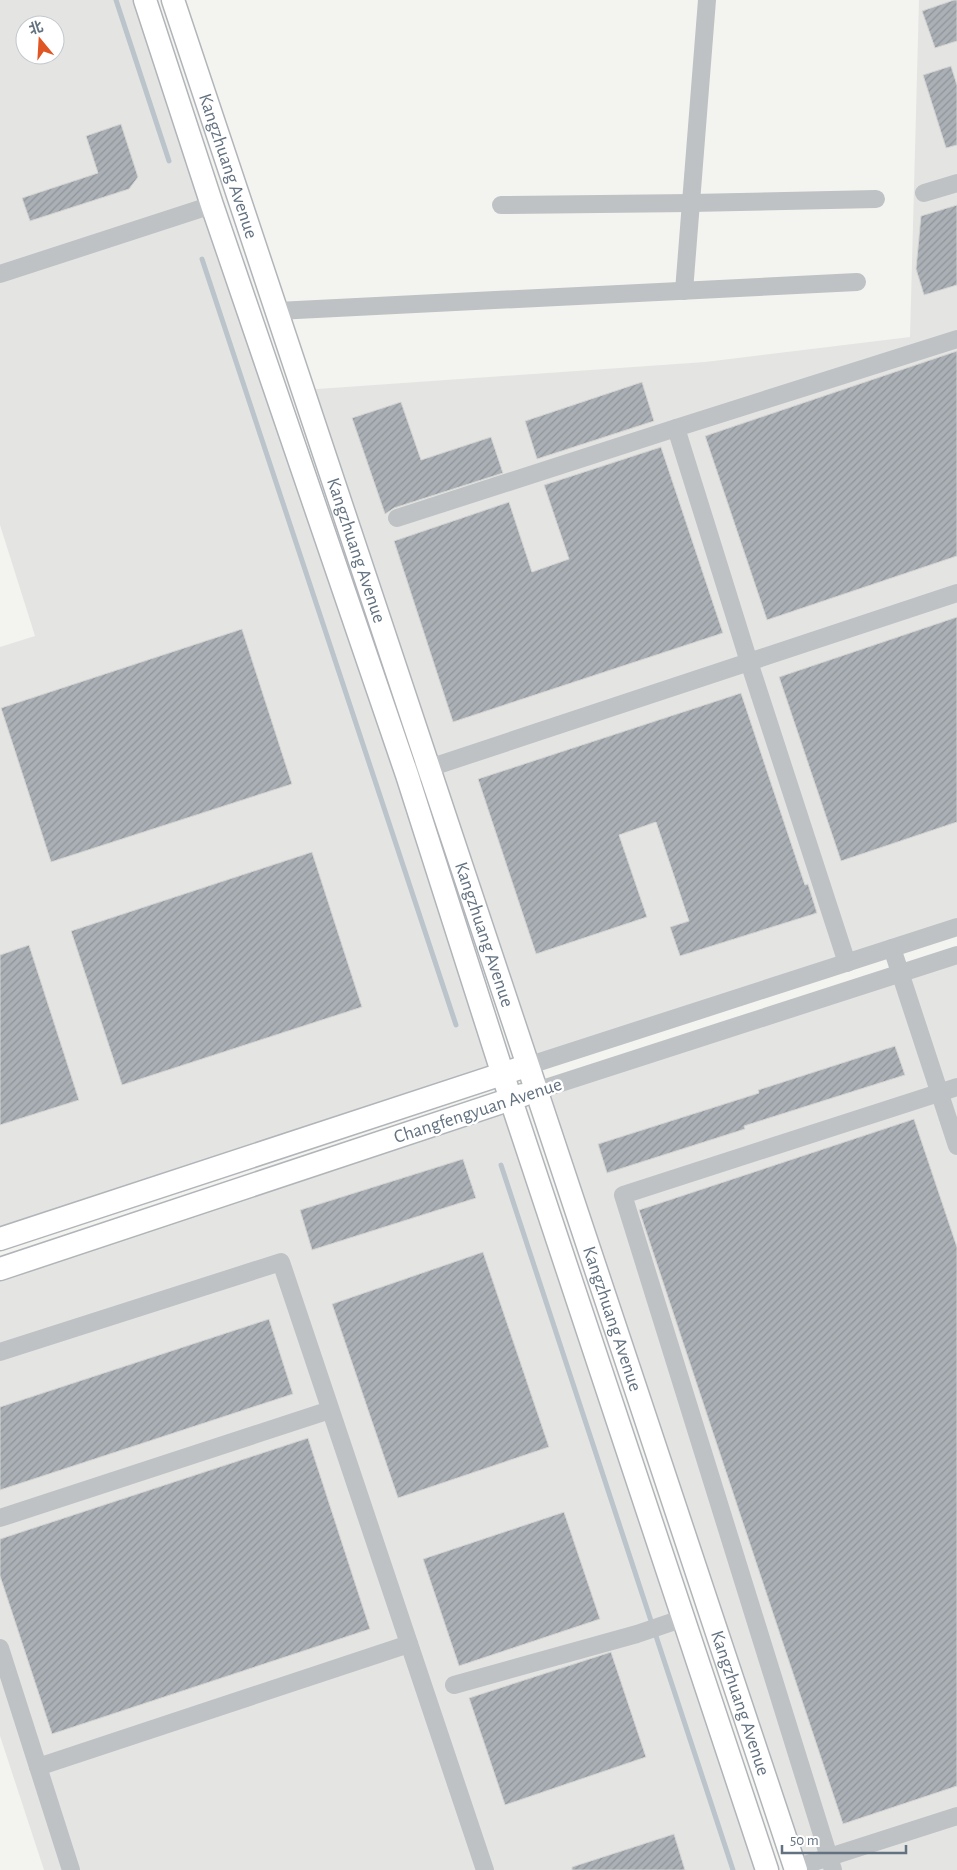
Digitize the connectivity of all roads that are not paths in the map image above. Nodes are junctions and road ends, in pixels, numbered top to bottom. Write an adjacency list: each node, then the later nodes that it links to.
1 (145, 0): 8 (main road, Kangzhuang Avenue)
2 (173, 0): 13 (main road, Kangzhuang Avenue)
3 (707, 0): 7 (street)
4 (957, 183): 5 (street)
5 (924, 193)
6 (876, 199): 7 (street)
7 (691, 204): 9 (street); 12 (street)
8 (212, 205): 10 (street); 20 (main road, Kangzhuang Avenue)
9 (501, 205)
10 (0, 274)
11 (857, 282): 12 (street)
12 (684, 291): 13 (street)
13 (277, 311): 19 (main road, Kangzhuang Avenue)
14 (957, 339): 15 (street)
15 (676, 428): 16 (street); 18 (street)
16 (397, 518)
17 (957, 593): 18 (street)
18 (749, 662): 19 (street); 24 (street)
19 (428, 768): 20 (street); 26 (main road, Kangzhuang Avenue)
20 (407, 775): 27 (main road, Kangzhuang Avenue)
21 (957, 927): 22 (street, Changfengyuan Avenue)
22 (892, 948): 24 (street, Changfengyuan Avenue); 25 (street)
23 (957, 955): 25 (street, Changfengyuan Avenue)
24 (847, 963): 26 (street, Changfengyuan Avenue)
25 (900, 973): 29 (street, Changfengyuan Avenue); 30 (street)
26 (527, 1066): 27 (main road, Changfengyuan Avenue); 29 (main road, Kangzhuang Avenue)
27 (502, 1074): 31 (main road, Kangzhuang Avenue); 33 (main road, Changfengyuan Avenue)
28 (957, 1087): 30 (street)
29 (536, 1091): 31 (main road, Changfengyuan Avenue); 45 (main road, Kangzhuang Avenue)
30 (940, 1092): 32 (street); 44 (street)
31 (511, 1100): 34 (main road, Changfengyuan Avenue); 38 (main road, Kangzhuang Avenue)
32 (957, 1146)
33 (0, 1239)
34 (0, 1269)
35 (0, 1352): 36 (street)
36 (330, 1410): 37 (street); 39 (street)
37 (0, 1518)
38 (684, 1618): 41 (street); 48 (main road, Kangzhuang Avenue)
39 (409, 1644): 42 (street); 47 (street)
40 (0, 1648): 42 (street)
41 (454, 1685)
42 (38, 1767): 46 (street)
43 (957, 1816): 44 (street)
44 (831, 1863): 45 (street)
45 (796, 1869)
46 (71, 1870)
47 (485, 1870)
48 (767, 1870)

